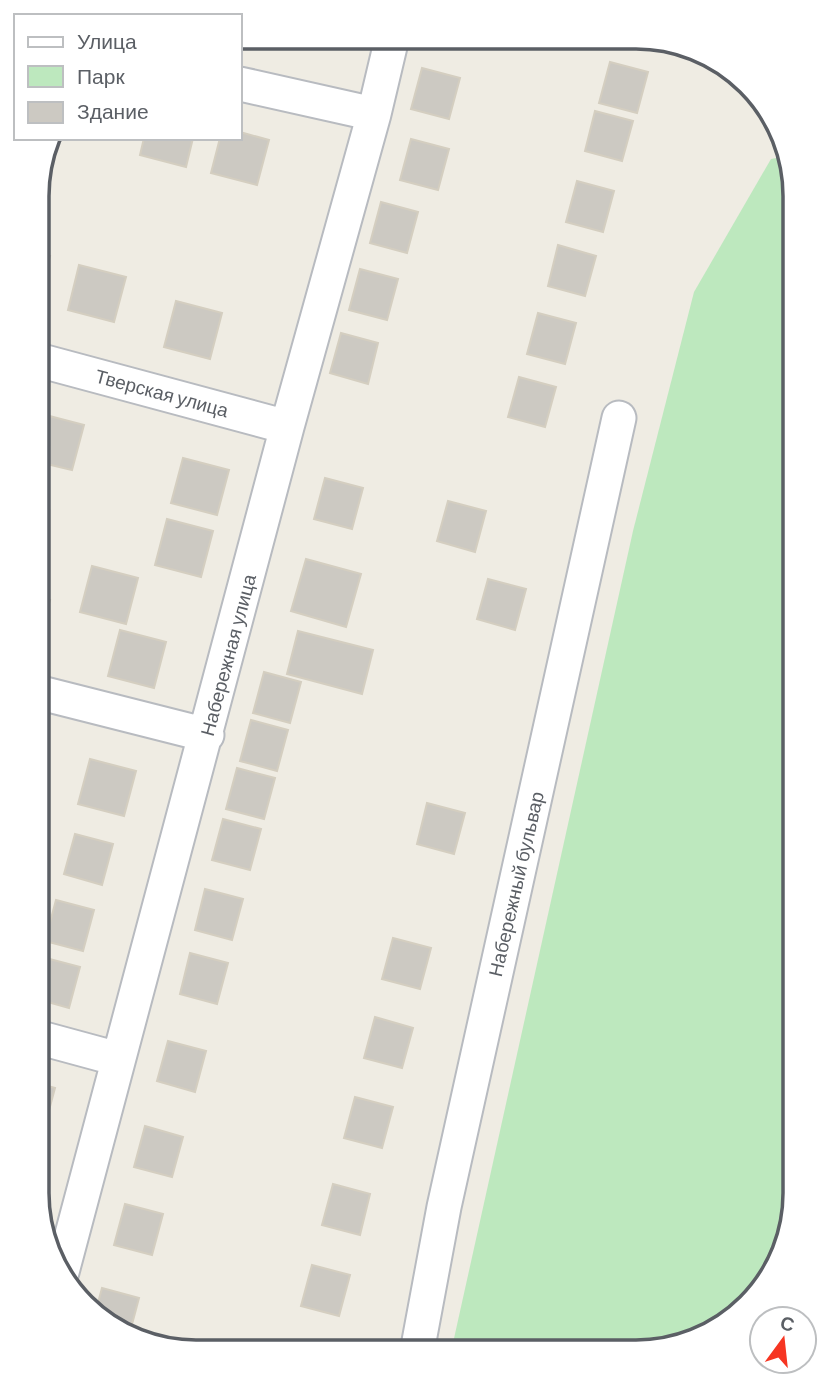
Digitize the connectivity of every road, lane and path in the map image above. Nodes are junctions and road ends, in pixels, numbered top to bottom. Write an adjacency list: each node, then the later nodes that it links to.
1 (389, 49): 3 (street, Набережная улица)
2 (242, 84): 3 (street)
3 (374, 114): 6 (street, Набережная улица)
4 (49, 363): 6 (street, Тверская улица)
5 (619, 418): 12 (street, Набережный бульвар)
6 (287, 427): 8 (street, Набережная улица)
7 (49, 695): 8 (street)
8 (207, 735): 10 (street, Набережная улица)
9 (49, 1040): 10 (street)
10 (118, 1059): 11 (street, Набережная улица)
11 (65, 1260)
12 (420, 1340)

